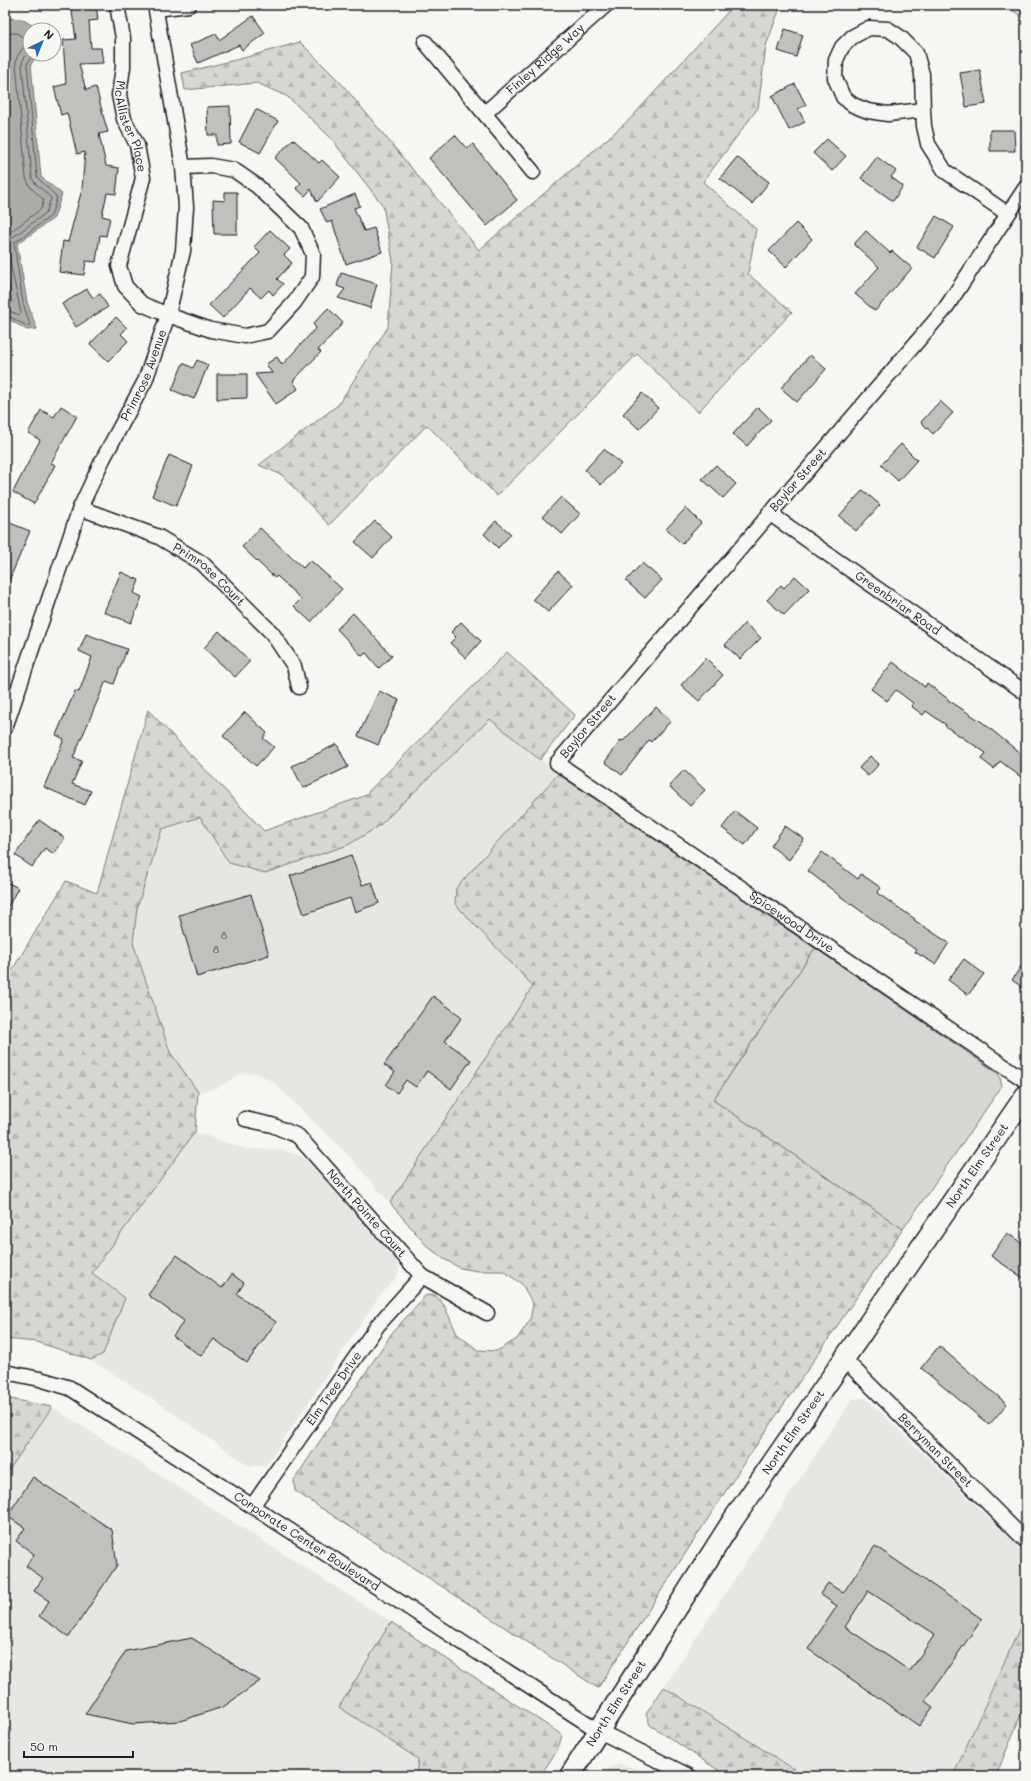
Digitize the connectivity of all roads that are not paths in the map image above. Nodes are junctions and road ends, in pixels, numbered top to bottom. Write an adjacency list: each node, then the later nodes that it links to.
1 (117, 5): 12 (street, McAllister Place)
2 (189, 5): 4 (street)
3 (606, 5): 7 (street, Finley Ridge Way)
4 (156, 7): 8 (street, Primrose Avenue)
5 (425, 42): 7 (street)
6 (923, 110): 6 (street); 11 (street)
7 (485, 114): 9 (street)
8 (183, 167): 12 (street, Primrose Avenue); 12 (street, McAllister Place)
9 (533, 172)
10 (1026, 187): 11 (street, Baylor Street)
11 (1008, 214): 14 (street, Baylor Street)
12 (168, 315): 13 (street, Primrose Avenue)
13 (80, 508): 15 (street, Primrose Court); 17 (street, Primrose Avenue)
14 (769, 513): 16 (street, Greenbriar Road); 18 (street, Baylor Street)
15 (299, 687)
16 (1026, 693)
17 (5, 728)
18 (557, 763): 19 (street, Spicewood Drive)
19 (1026, 1081)
20 (1026, 1095): 24 (main road, North Elm Street)
21 (245, 1119): 22 (street, North Pointe Court)
22 (422, 1276): 23 (street, North Pointe Court); 26 (street, Elm Tree Drive)
23 (487, 1313)
24 (844, 1359): 27 (street, Berryman Street); 28 (main road, North Elm Street)
25 (5, 1372): 26 (street, Corporate Center Boulevard)
26 (253, 1505): 28 (street, Corporate Center Boulevard)
27 (1026, 1541)
28 (599, 1731): 29 (main road, North Elm Street); 30 (street, Corporate Center Boulevard)
29 (570, 1776)
30 (689, 1776)

